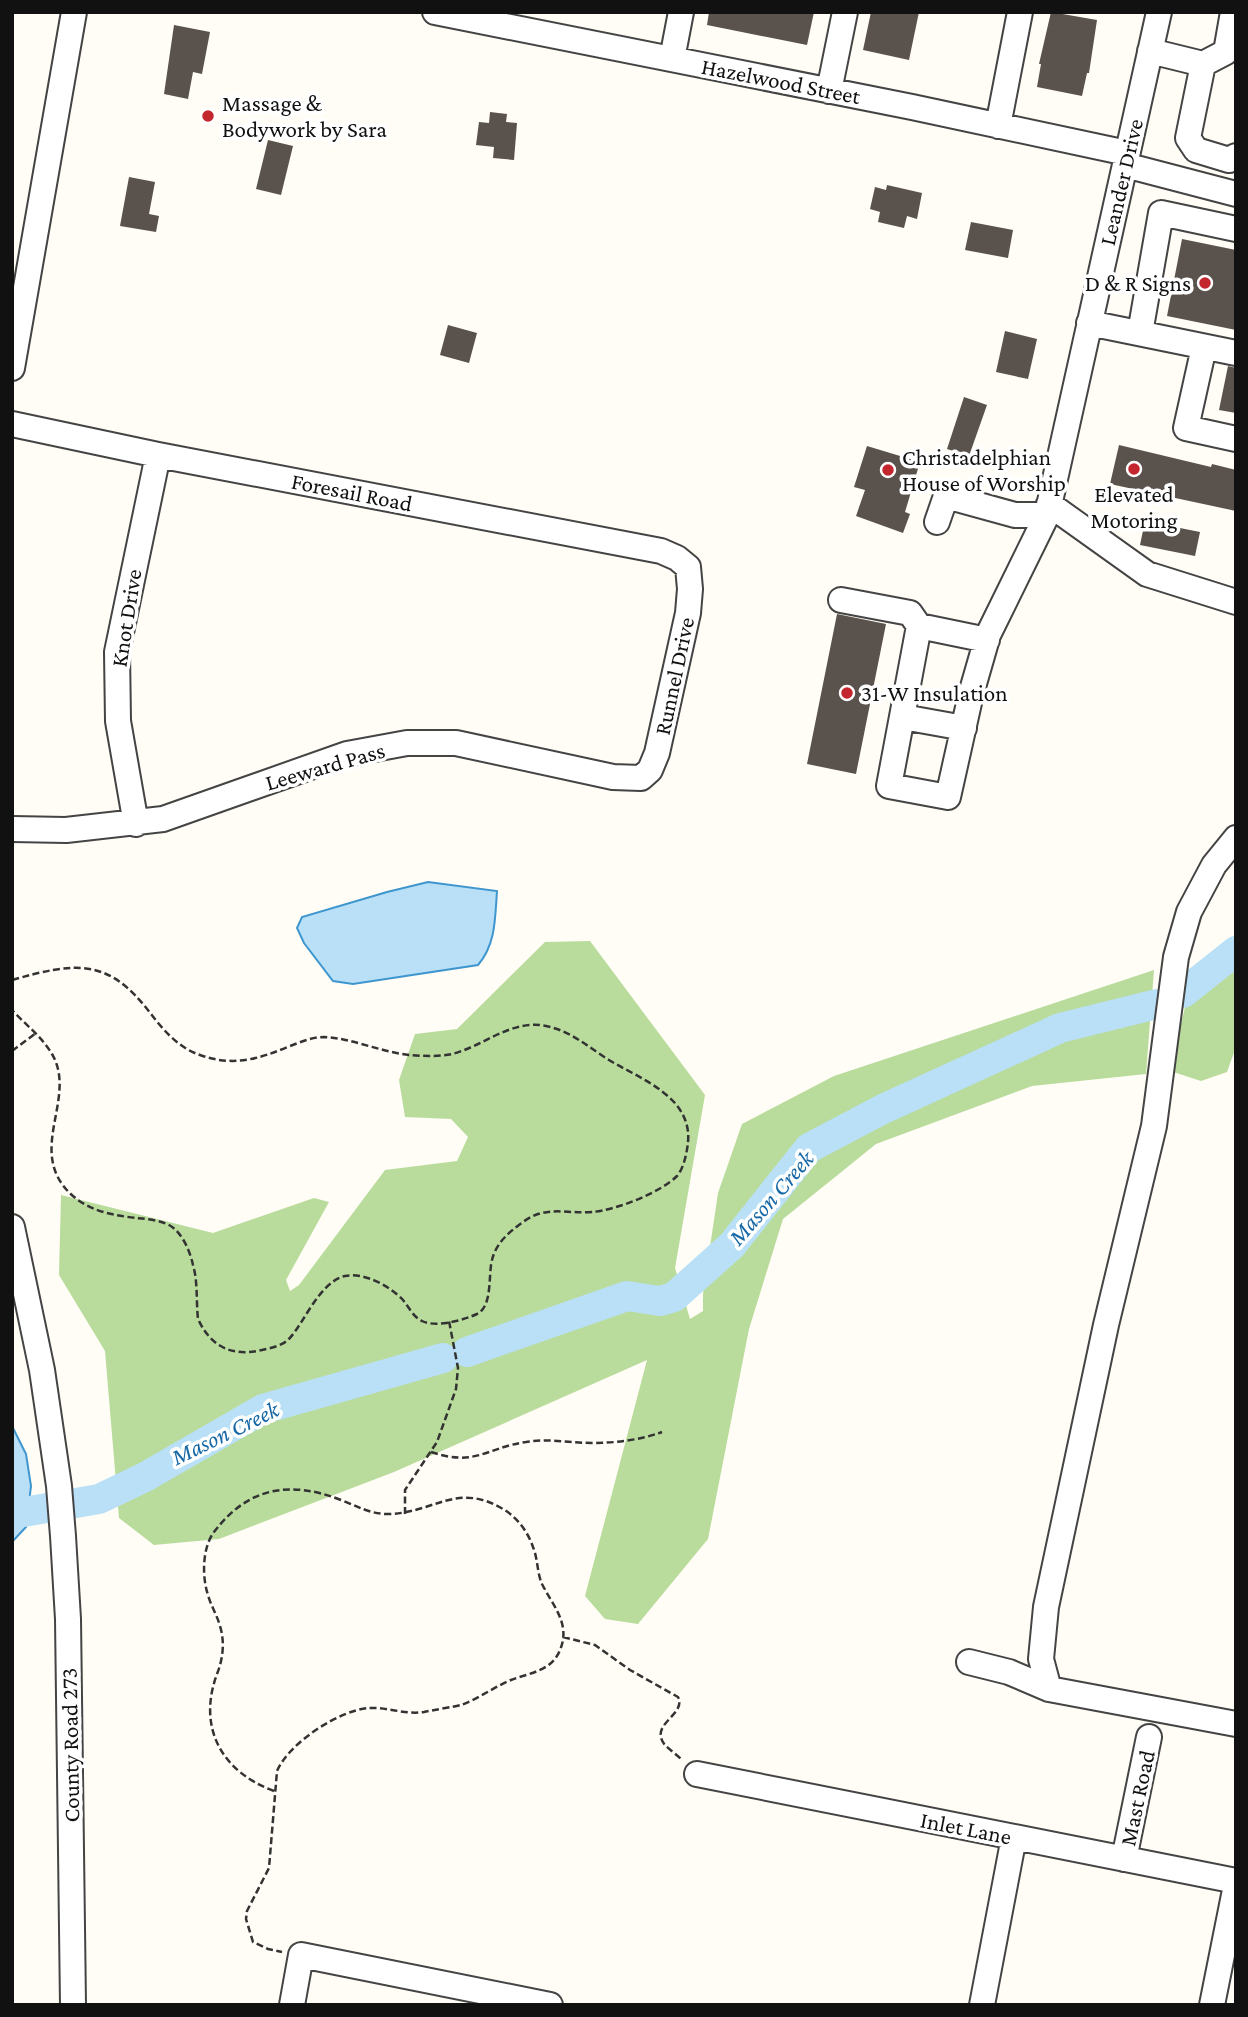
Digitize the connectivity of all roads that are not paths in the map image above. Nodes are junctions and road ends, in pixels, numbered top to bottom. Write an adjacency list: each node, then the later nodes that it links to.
1 (74, 12): 22 (street)
2 (435, 12): 10 (street, Hazelwood Street)
3 (681, 12): 10 (street)
4 (845, 12): 12 (street)
5 (1020, 12): 13 (street)
6 (1159, 12): 8 (street, Leander Drive)
7 (1233, 12): 9 (street)
8 (1150, 51): 11 (street); 15 (street, Leander Drive)
9 (1231, 57): 11 (street)
10 (673, 60): 12 (street, Hazelwood Street)
11 (1203, 64): 14 (street)
12 (829, 91): 13 (street, Hazelwood Street)
13 (998, 126): 15 (street, Hazelwood Street)
14 (1236, 156)
15 (1126, 159): 16 (street, Hazelwood Street); 18 (street, Leander Drive)
16 (1236, 194)
17 (1236, 229): 19 (street)
18 (1089, 323): 19 (street); 26 (street, Leander Drive)
19 (1140, 333): 20 (street)
20 (1204, 347): 21 (street); 24 (street)
21 (1236, 354)
22 (12, 369)
23 (12, 424): 25 (street, Foresail Road)
24 (1236, 439)
25 (158, 455): 28 (street, Foresail Road); 36 (street, Knot Drive)
26 (1048, 510): 27 (street); 30 (street); 32 (street, Leander Drive)
27 (937, 522)
28 (688, 567): 35 (street, Runnel Drive)
29 (841, 600): 31 (street)
30 (1236, 602)
31 (919, 626): 32 (street); 33 (street)
32 (987, 640): 34 (street, Leander Drive)
33 (903, 717): 34 (street); 34 (street, Leander Drive)
34 (964, 728)
35 (641, 778): 36 (street, Leeward Pass)
36 (136, 824): 37 (street, Leeward Pass)
37 (12, 829)
38 (1236, 838): 41 (street)
39 (12, 1227): 48 (street, County Road 273)
40 (969, 1662): 41 (street)
41 (1049, 1689): 42 (street)
42 (1236, 1724)
43 (1149, 1737): 46 (street, Mast Road)
44 (697, 1774): 45 (street, Inlet Lane)
45 (1014, 1837): 46 (street, Inlet Lane); 51 (street)
46 (1124, 1859): 47 (street, Inlet Lane)
47 (1236, 1883): 52 (street)
48 (73, 2005)
49 (292, 2005): 50 (street)
50 (550, 2005)
51 (982, 2005)
52 (1212, 2005)

